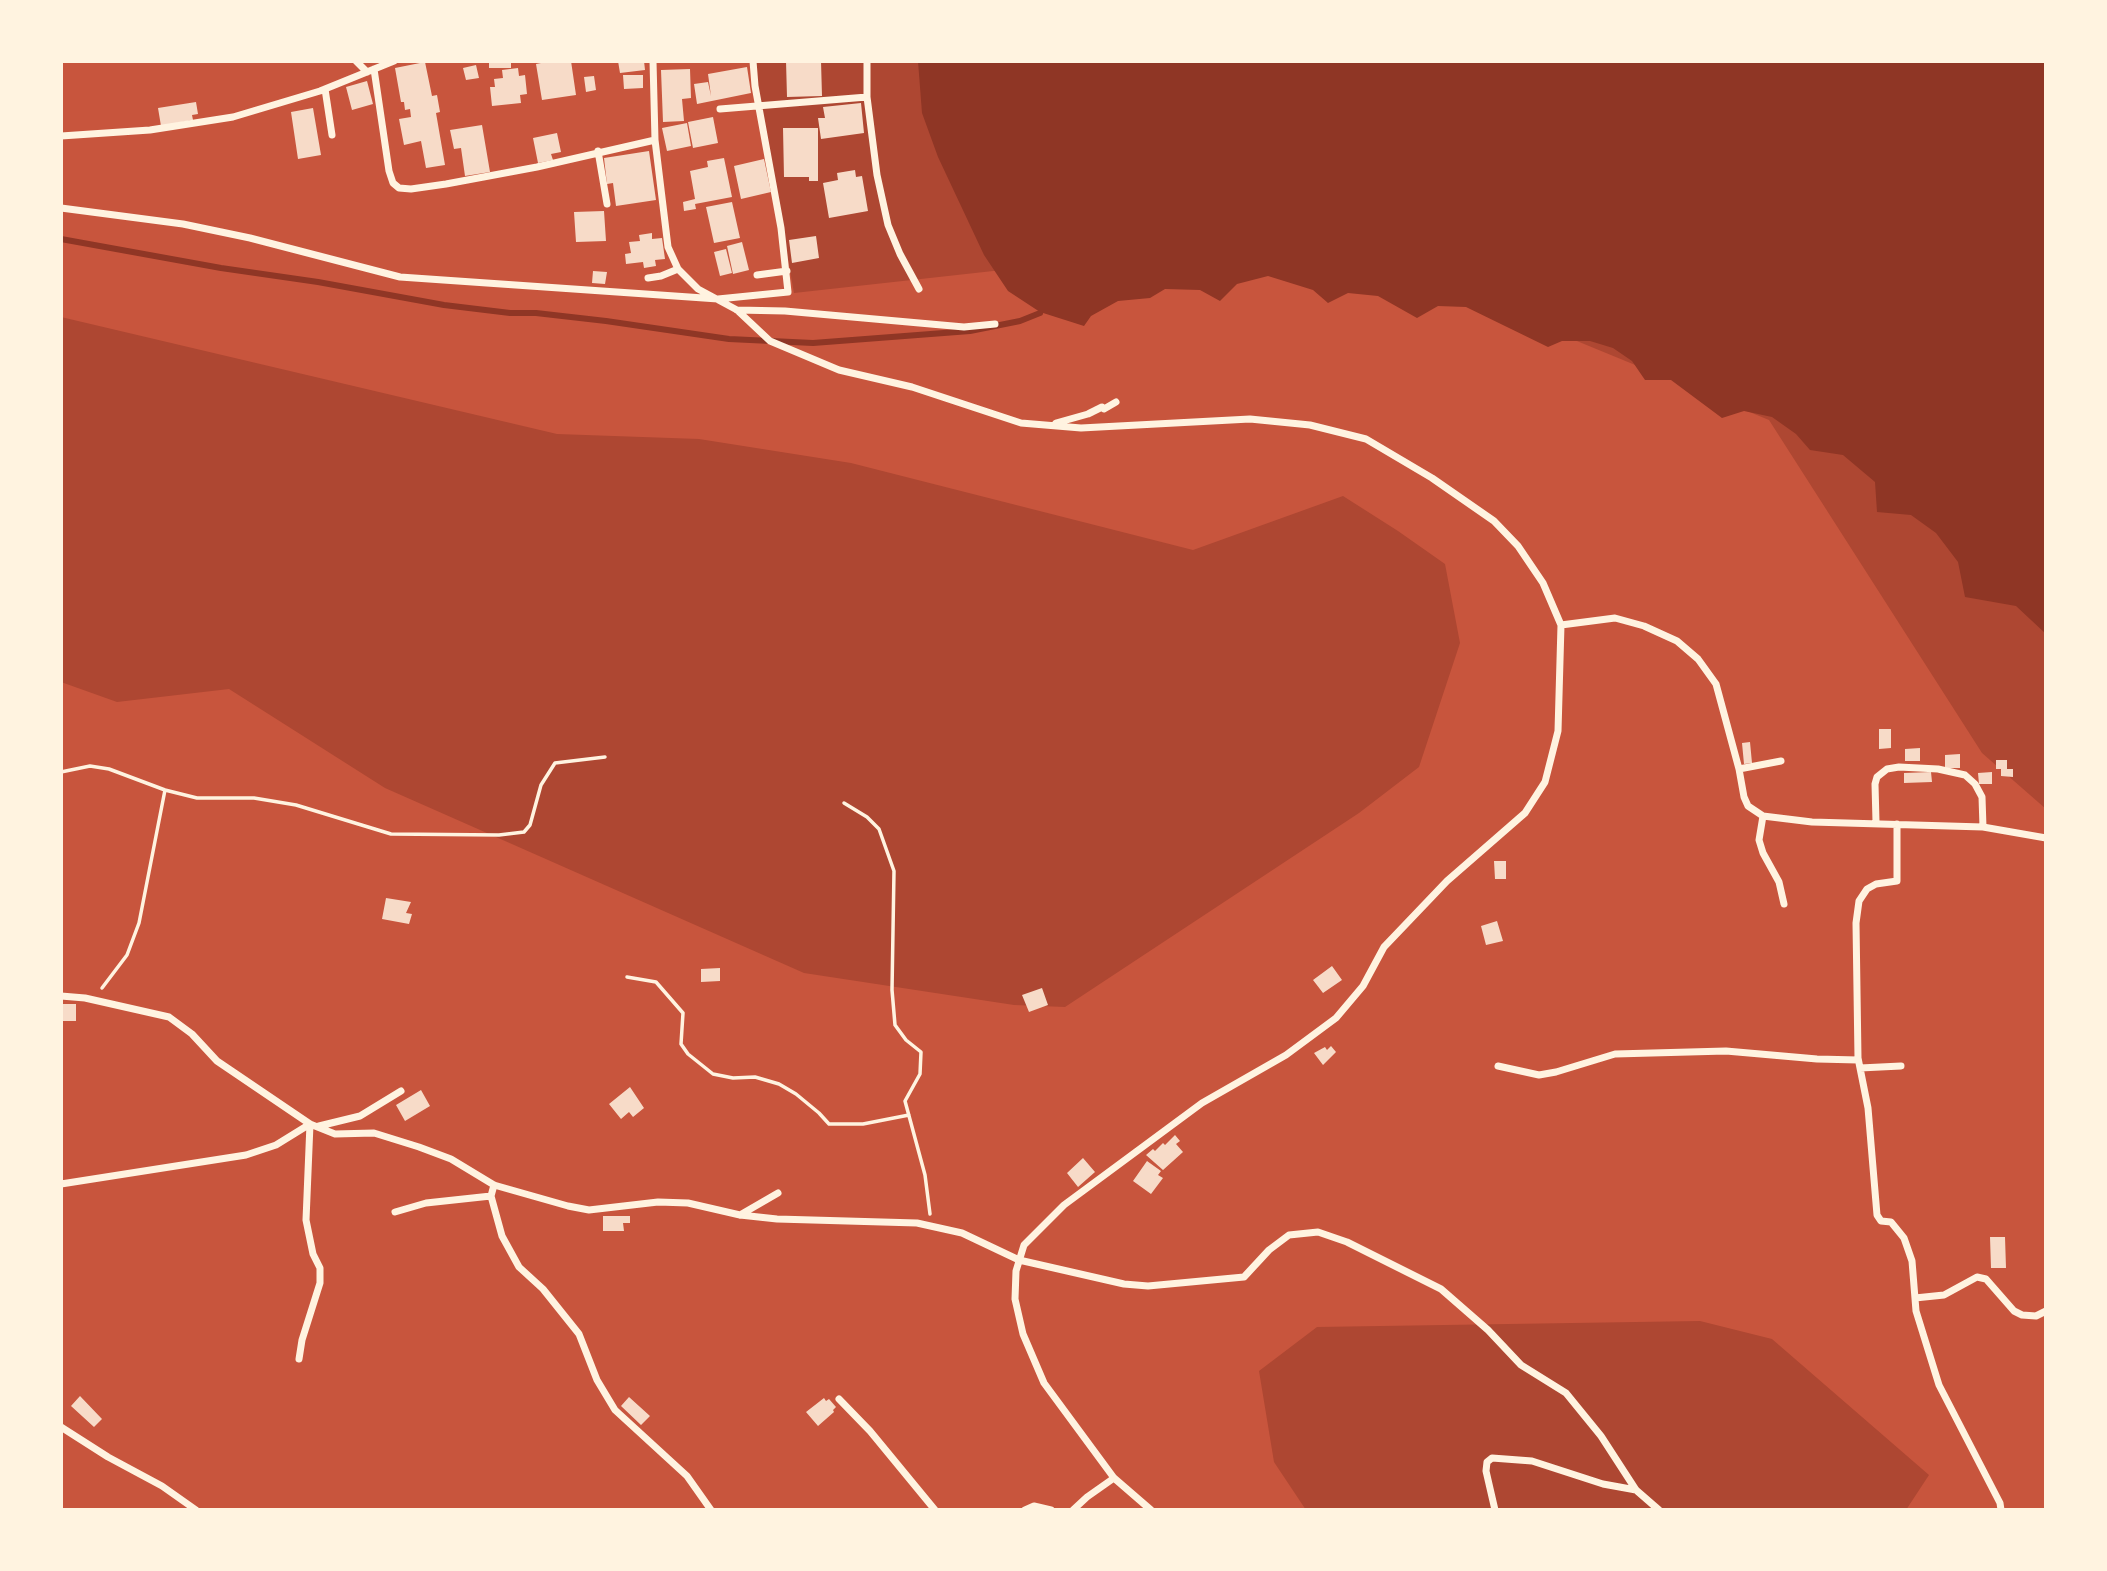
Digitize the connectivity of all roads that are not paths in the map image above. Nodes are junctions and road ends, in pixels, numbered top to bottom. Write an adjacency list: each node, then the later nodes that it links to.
1 (356, 61): 6 (street)
2 (394, 61): 6 (street)
3 (653, 61): 13 (street)
4 (753, 61): 9 (street)
5 (867, 61): 8 (street)
6 (371, 71): 7 (street); 14 (street)
7 (325, 89): 11 (street); 12 (street)
8 (867, 97): 9 (street); 21 (street)
9 (760, 106): 10 (street); 18 (street)
10 (720, 109)
11 (331, 135)
12 (61, 136)
13 (655, 140): 14 (street); 17 (street)
14 (598, 151): 15 (street)
15 (607, 204)
16 (61, 208): 22 (street)
17 (678, 269): 20 (street); 22 (street)
18 (787, 271): 19 (street); 22 (street)
19 (757, 275)
20 (648, 278)
21 (919, 289)
22 (718, 299): 23 (street)
23 (737, 310): 24 (street); 26 (street)
24 (995, 324)
25 (1116, 402): 26 (street)
26 (1050, 425): 27 (street)
27 (1561, 625): 29 (street); 48 (street)
28 (1782, 761): 29 (street)
29 (1739, 769): 30 (street)
30 (1763, 816): 31 (street); 35 (street)
31 (1876, 822): 32 (street); 33 (street)
32 (1897, 824): 33 (street); 37 (street)
33 (1983, 827): 34 (street)
34 (2046, 838)
35 (1784, 904)
36 (61, 996): 41 (street)
37 (1859, 1064): 38 (street); 39 (street); 49 (street)
38 (1498, 1066)
39 (1901, 1066)
40 (401, 1091): 41 (street)
41 (313, 1125): 42 (street); 43 (street); 51 (street)
42 (61, 1184)
43 (494, 1185): 45 (street); 47 (street)
44 (778, 1193): 47 (street)
45 (491, 1196): 46 (street); 57 (street)
46 (395, 1212)
47 (740, 1215): 48 (street)
48 (1019, 1260): 54 (street); 55 (street)
49 (1915, 1298): 50 (street); 65 (street)
50 (2046, 1311)
51 (299, 1359)
52 (839, 1399): 58 (street)
53 (61, 1427): 56 (street)
54 (1114, 1478): 61 (street); 62 (street)
55 (1636, 1490): 63 (street); 64 (street)
56 (195, 1510)
57 (711, 1510)
58 (934, 1510)
59 (1025, 1510): 60 (street)
60 (1052, 1510)
61 (1073, 1510)
62 (1151, 1510)
63 (1495, 1510)
64 (1659, 1510)
65 (2001, 1510)

